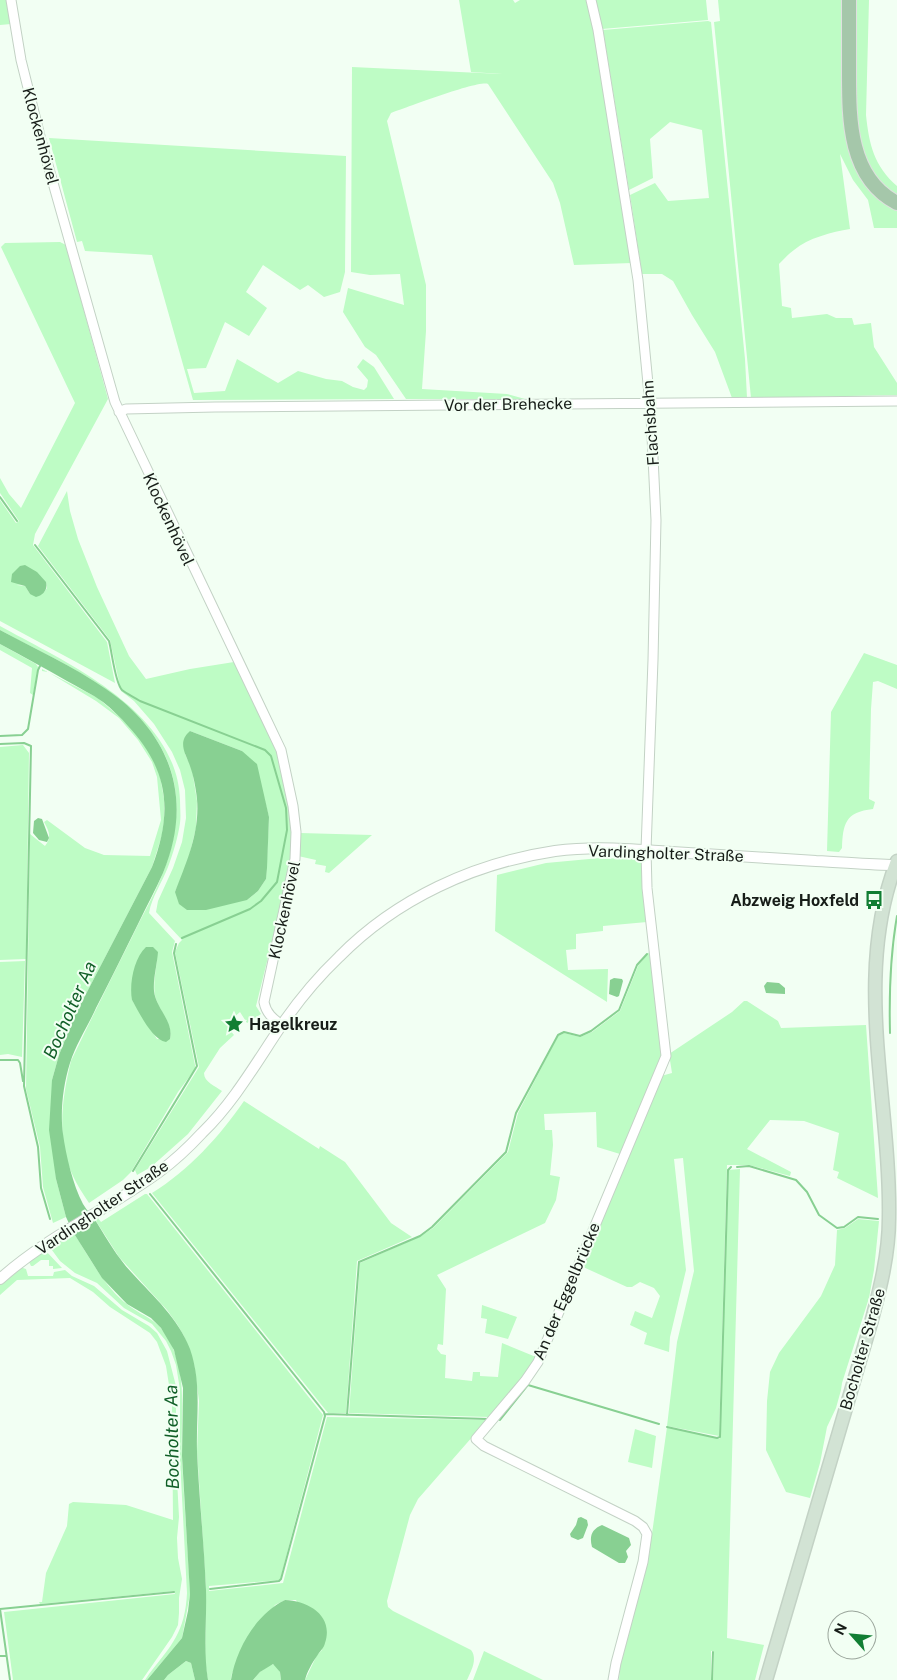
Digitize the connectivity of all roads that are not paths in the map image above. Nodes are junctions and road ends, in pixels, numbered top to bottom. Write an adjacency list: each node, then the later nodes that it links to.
1 (11, 0): 7 (street, Klockenhövel)
2 (591, 0): 6 (street, Flachsbahn)
3 (849, 0): 4 (main road)
4 (897, 202)
5 (897, 401): 6 (street, Vor der Brehecke)
6 (650, 402): 7 (street, Vor der Brehecke); 8 (street, Flachsbahn)
7 (119, 412): 10 (street, Klockenhövel)
8 (646, 850): 9 (street, Vardingholter Straße); 10 (street, Vardingholter Straße); 12 (street, An der Eggelbrücke)
9 (896, 863): 13 (main road, Bocholter Straße)
10 (282, 1025): 11 (street, Vardingholter Straße)
11 (0, 1280)
12 (613, 1680)
13 (766, 1680)

